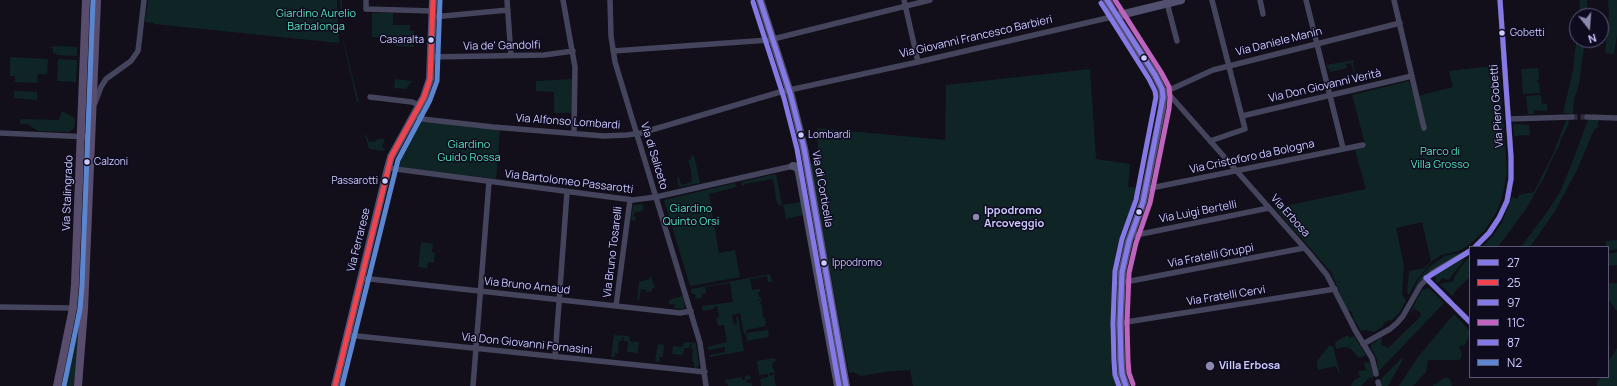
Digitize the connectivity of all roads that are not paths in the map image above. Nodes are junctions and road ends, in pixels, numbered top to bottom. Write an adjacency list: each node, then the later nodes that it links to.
1 (86, 0): 51 (main road, Via Stalingrado)
2 (97, 0): 42 (main road, Via Stalingrado)
3 (144, 0): 42 (street)
4 (366, 0): 21 (street)
5 (433, 0): 21 (main road, Via Ferrarese)
6 (507, 0): 20 (street)
7 (563, 0): 28 (street)
8 (610, 0): 29 (street, Via di Saliceto)
9 (760, 0): 25 (main road, Via di Corticella)
10 (930, 0): 18 (street)
11 (1107, 0): 23 (main road)
12 (1181, 0): 19 (main road, Via Giovanni Francesco Barbieri)
13 (1212, 0): 33 (street)
14 (1260, 0): 22 (street)
15 (1306, 0): 27 (street)
16 (1394, 0): 24 (street)
17 (1500, 0): 46 (street, Via Piero Gobetti)
18 (904, 3): 25 (street); 32 (street)
19 (1167, 3): 23 (main road, Via Giovanni Francesco Barbieri); 26 (street)
20 (508, 10): 21 (street); 30 (street)
21 (433, 14): 31 (main road, Via Ferrarese)
22 (1263, 14)
23 (1116, 16): 32 (street, Via Giovanni Francesco Barbieri); 36 (main road)
24 (1400, 23): 27 (street, Via Daniele Manin); 34 (street)
25 (772, 39): 29 (street); 35 (main road, Via di Corticella)
26 (1177, 41)
27 (1317, 43): 33 (street, Via Daniele Manin); 37 (street)
28 (573, 50): 30 (street, Via de' Gandolfi); 49 (street)
29 (613, 51): 50 (street, Via di Saliceto)
30 (511, 56): 31 (street, Via de' Gandolfi)
31 (431, 57): 39 (main road, Via Ferrarese)
32 (918, 62): 35 (street, Via Giovanni Francesco Barbieri)
33 (1229, 65): 36 (street, Via Daniele Manin); 41 (street)
34 (1412, 76): 37 (street, Via Don Giovanni Verità); 47 (street)
35 (789, 90): 50 (street, Via Alfonso Lombardi); 95 (main road, Via di Corticella)
36 (1165, 92): 53 (street, Via Erbosa); 60 (main road)
37 (1330, 96): 41 (street, Via Don Giovanni Verità); 55 (street)
38 (370, 97): 39 (street)
39 (419, 105): 40 (main road, Via Ferrarese)
40 (414, 114): 49 (street, Via Alfonso Lombardi); 57 (main road, Via Ferrarese)
41 (1242, 116): 53 (street)
42 (91, 117): 52 (main road, Via Stalingrado)
43 (1572, 117): 46 (street)
44 (1587, 117): 45 (street)
45 (1617, 118)
46 (1508, 119): 66 (street, Via Piero Gobetti)
47 (1424, 128)
48 (0, 133): 51 (street)
49 (574, 133): 50 (street, Via Alfonso Lombardi)
50 (636, 134): 62 (street, Via di Saliceto)
51 (81, 136): 52 (street); 78 (main road, Via Stalingrado)
52 (90, 137): 90 (main road, Via Stalingrado)
53 (1210, 141): 58 (street, Via Erbosa)
54 (1362, 145): 55 (street, Via Cristoforo da Bologna)
55 (1343, 148): 58 (street, Via Cristoforo da Bologna)
56 (793, 166): 62 (street, Via Bartolomeo Passarotti); 94 (main road, Via di Corticella)
57 (388, 168): 59 (street, Via Bartolomeo Passarotti); 69 (main road, Via Ferrarese)
58 (1236, 170): 60 (street, Via Cristoforo da Bologna); 64 (street, Via Erbosa)
59 (490, 182): 61 (street, Via Bartolomeo Passarotti); 73 (street)
60 (1146, 189): 65 (main road)
61 (567, 192): 63 (street, Via Bartolomeo Passarotti); 74 (street)
62 (656, 197): 63 (street, Via Bartolomeo Passarotti); 80 (street, Via di Saliceto)
63 (630, 200): 76 (street, Via Bruno Tosarelli)
64 (1269, 208): 65 (street, Via Luigi Bertelli); 67 (street, Via Erbosa)
65 (1131, 236): 71 (main road)
66 (1476, 246)
67 (1304, 248): 71 (street, Via Fratelli Gruppi); 72 (street, Via Erbosa)
68 (1469, 252): 70 (street)
69 (361, 278): 73 (street, Via Bruno Arnaud); 83 (main road, Via Ferrarese)
70 (1426, 278): 75 (street); 84 (street)
71 (1120, 284): 82 (main road)
72 (1334, 289): 82 (street, Via Fratelli Cervi); 84 (street, Via Erbosa)
73 (481, 292): 74 (street, Via Bruno Arnaud); 85 (street)
74 (559, 300): 76 (street, Via Bruno Arnaud); 86 (street)
75 (1448, 300)
76 (616, 306): 80 (street, Via Bruno Arnaud)
77 (0, 307): 78 (street)
78 (72, 308): 89 (main road, Via Stalingrado)
79 (1458, 310): 81 (street)
80 (691, 311): 87 (street, Via di Saliceto)
81 (1469, 321)
82 (1120, 323): 96 (main road)
83 (347, 335): 85 (street, Via Don Giovanni Fornasini); 91 (main road, Via Ferrarese)
84 (1363, 344): 88 (street, Via Erbosa)
85 (476, 349): 86 (street, Via Don Giovanni Fornasini); 92 (street)
86 (555, 357): 87 (street, Via Don Giovanni Fornasini)
87 (705, 372): 93 (street, Via di Saliceto)
88 (1376, 374)
89 (57, 386)
90 (78, 386)
91 (335, 386)
92 (474, 386)
93 (706, 386)
94 (838, 386)
95 (846, 386)
96 (1126, 386)

